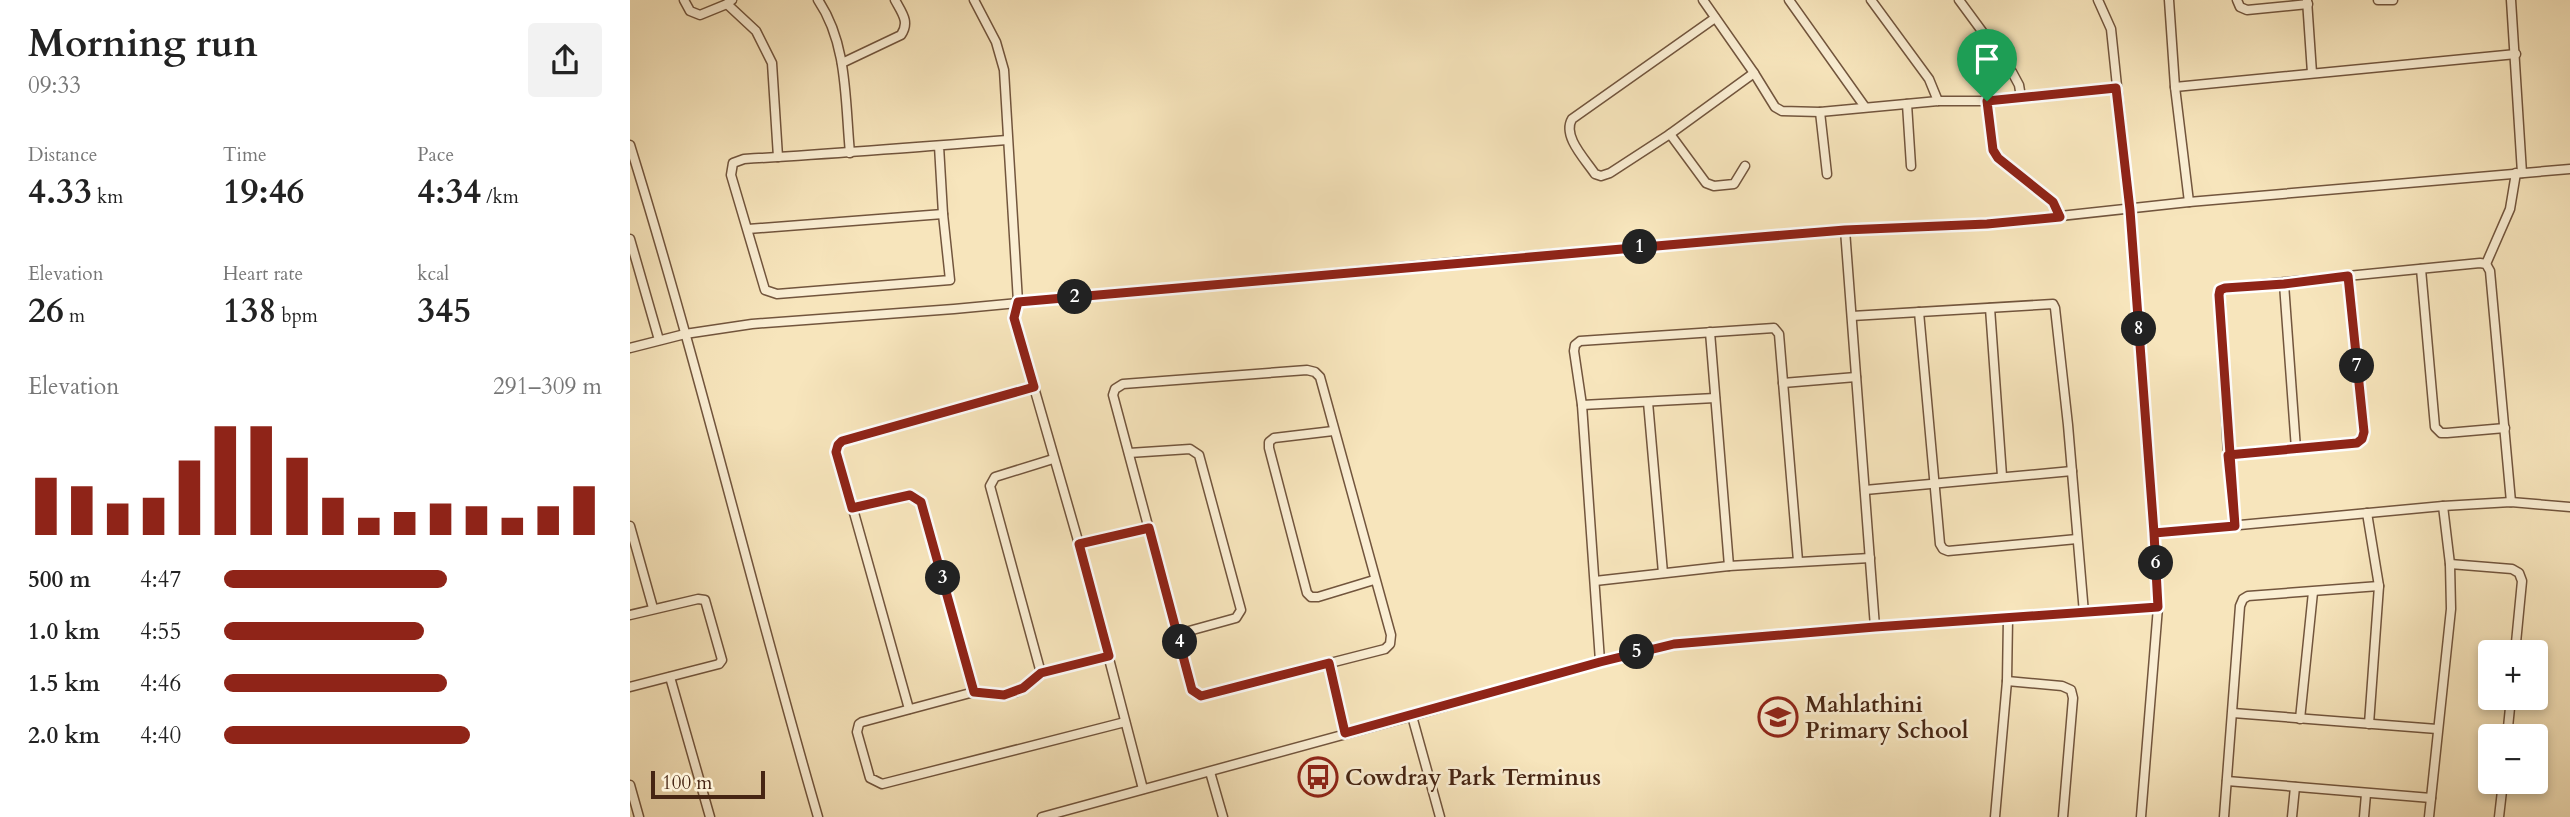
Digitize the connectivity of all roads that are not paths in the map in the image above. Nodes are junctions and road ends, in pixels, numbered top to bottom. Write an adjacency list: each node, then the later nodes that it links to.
1 (684, 0): 15 (street)
2 (818, 0): 19 (street)
3 (895, 0): 19 (street)
4 (974, 0): 31 (street)
5 (1703, 0): 17 (street)
6 (1789, 0): 28 (street)
7 (1871, 0): 25 (street)
8 (1959, 0): 24 (street)
9 (2098, 0): 23 (street)
10 (2169, 0): 22 (street)
11 (2237, 0): 16 (street)
12 (2378, 0): 13 (street)
13 (2393, 0)
14 (2511, 0): 18 (street)
15 (729, 2): 35 (street)
16 (2307, 2): 21 (street)
17 (1715, 18): 20 (street); 30 (street)
18 (2515, 54): 21 (street); 39 (street)
19 (842, 63): 34 (street)
20 (1754, 72): 29 (street); 30 (street)
21 (2312, 73): 22 (street)
22 (2175, 87): 41 (street)
23 (2116, 88): 24 (street); 42 (street)
24 (2021, 97): 26 (street)
25 (1938, 101): 26 (street); 27 (street)
26 (1987, 101): 44 (street)
27 (1907, 104): 28 (street); 37 (street)
28 (1865, 107): 29 (street)
29 (1820, 112): 40 (street)
30 (1670, 134): 36 (street)
31 (1007, 140): 33 (street); 52 (street)
32 (630, 146): 57 (street)
33 (939, 146): 34 (street); 43 (street)
34 (850, 153): 35 (street)
35 (778, 157): 45 (street)
36 (1745, 166)
37 (1911, 166)
38 (2570, 169): 39 (street)
39 (2519, 173): 41 (street); 48 (street)
40 (1827, 174)
41 (2189, 202): 42 (street)
42 (2130, 210): 44 (street); 84 (street)
43 (943, 214): 45 (street); 45 (street)
44 (2060, 217): 46 (street)
45 (748, 229)
46 (1845, 230): 52 (street); 55 (street)
47 (630, 239): 58 (street)
48 (2486, 264): 49 (street); 66 (street)
49 (2421, 269): 50 (street); 66 (street)
50 (2348, 276): 51 (street); 68 (street)
51 (2284, 284): 68 (street); 70 (street)
52 (1018, 302): 57 (street); 62 (street)
53 (1990, 308): 54 (street); 72 (street); 73 (street)
54 (1919, 312): 55 (street); 74 (street)
55 (1852, 316): 60 (street)
56 (1710, 332): 61 (street); 63 (street); 65 (street)
57 (685, 334): 58 (street); 130 (street)
58 (659, 340): 59 (street)
59 (630, 348)
60 (1856, 377): 61 (street); 75 (street)
61 (1783, 383): 88 (street)
62 (1034, 387): 71 (street); 79 (street)
63 (1715, 398): 64 (street); 90 (street)
64 (1648, 402): 65 (street); 91 (street)
65 (1582, 405): 93 (street)
66 (2505, 428): 76 (street)
67 (1333, 431): 69 (street); 92 (street); 92 (street)
68 (2295, 449): 70 (street)
69 (1129, 453): 83 (street); 102 (street)
70 (2228, 455): 82 (street)
71 (1053, 459): 86 (street); 107 (street)
72 (2072, 471): 73 (street); 85 (street)
73 (2001, 476): 74 (street)
74 (1934, 483): 75 (street); 85 (street)
75 (1865, 490): 87 (street)
76 (2511, 502): 77 (street); 78 (street)
77 (2443, 506): 80 (street); 89 (street)
78 (2570, 507)
79 (852, 508): 111 (street); 112 (street)
80 (2367, 513): 82 (street); 94 (street)
81 (630, 526): 97 (street)
82 (2235, 526): 84 (street)
83 (1149, 528): 86 (street); 102 (street)
84 (2154, 533): 96 (street)
85 (2077, 540): 98 (street)
86 (1079, 544): 104 (street)
87 (1870, 558): 88 (street); 101 (street)
88 (1798, 561): 90 (street)
89 (2450, 564): 103 (street); 118 (street)
90 (1729, 566): 91 (street)
91 (1663, 573): 93 (street)
92 (1374, 580): 106 (street)
93 (1595, 581): 105 (street)
94 (2379, 586): 95 (street); 117 (street)
95 (2313, 592): 113 (street); 115 (street)
96 (2158, 607): 98 (street); 136 (street)
97 (653, 608): 99 (street); 108 (street)
98 (2084, 613): 100 (street)
99 (630, 615)
100 (2008, 618): 101 (street); 109 (street)
101 (1875, 627): 105 (street)
102 (1178, 634): 106 (street)
103 (2516, 640)
104 (1109, 656): 107 (street); 116 (street)
105 (1600, 662): 114 (street)
106 (1329, 663): 119 (street)
107 (1041, 673): 111 (street)
108 (670, 677): 110 (street); 129 (street)
109 (2007, 681): 134 (street); 135 (street)
110 (630, 687)
111 (974, 692): 112 (street)
112 (909, 709): 116 (street)
113 (2233, 713): 115 (street); 121 (street)
114 (1412, 716): 119 (street); 133 (street)
115 (2301, 719): 117 (street)
116 (1125, 722): 124 (street)
117 (2369, 724): 118 (street)
118 (2437, 729): 127 (street)
119 (1345, 733): 120 (street)
120 (1210, 772): 124 (street); 132 (street)
121 (2227, 781): 123 (street); 137 (street)
122 (630, 785): 128 (street)
123 (2295, 787): 125 (street); 138 (street)
124 (1143, 789): 131 (street)
125 (2366, 794): 127 (street); 139 (street)
126 (2502, 794): 141 (street)
127 (2431, 798): 140 (street)
128 (639, 817)
129 (710, 817)
130 (818, 817)
131 (1042, 817)
132 (1223, 817)
133 (1440, 817)
134 (1995, 817)
135 (2063, 817)
136 (2141, 817)
137 (2224, 817)
138 (2292, 817)
139 (2364, 817)
140 (2429, 817)
141 (2500, 817)

